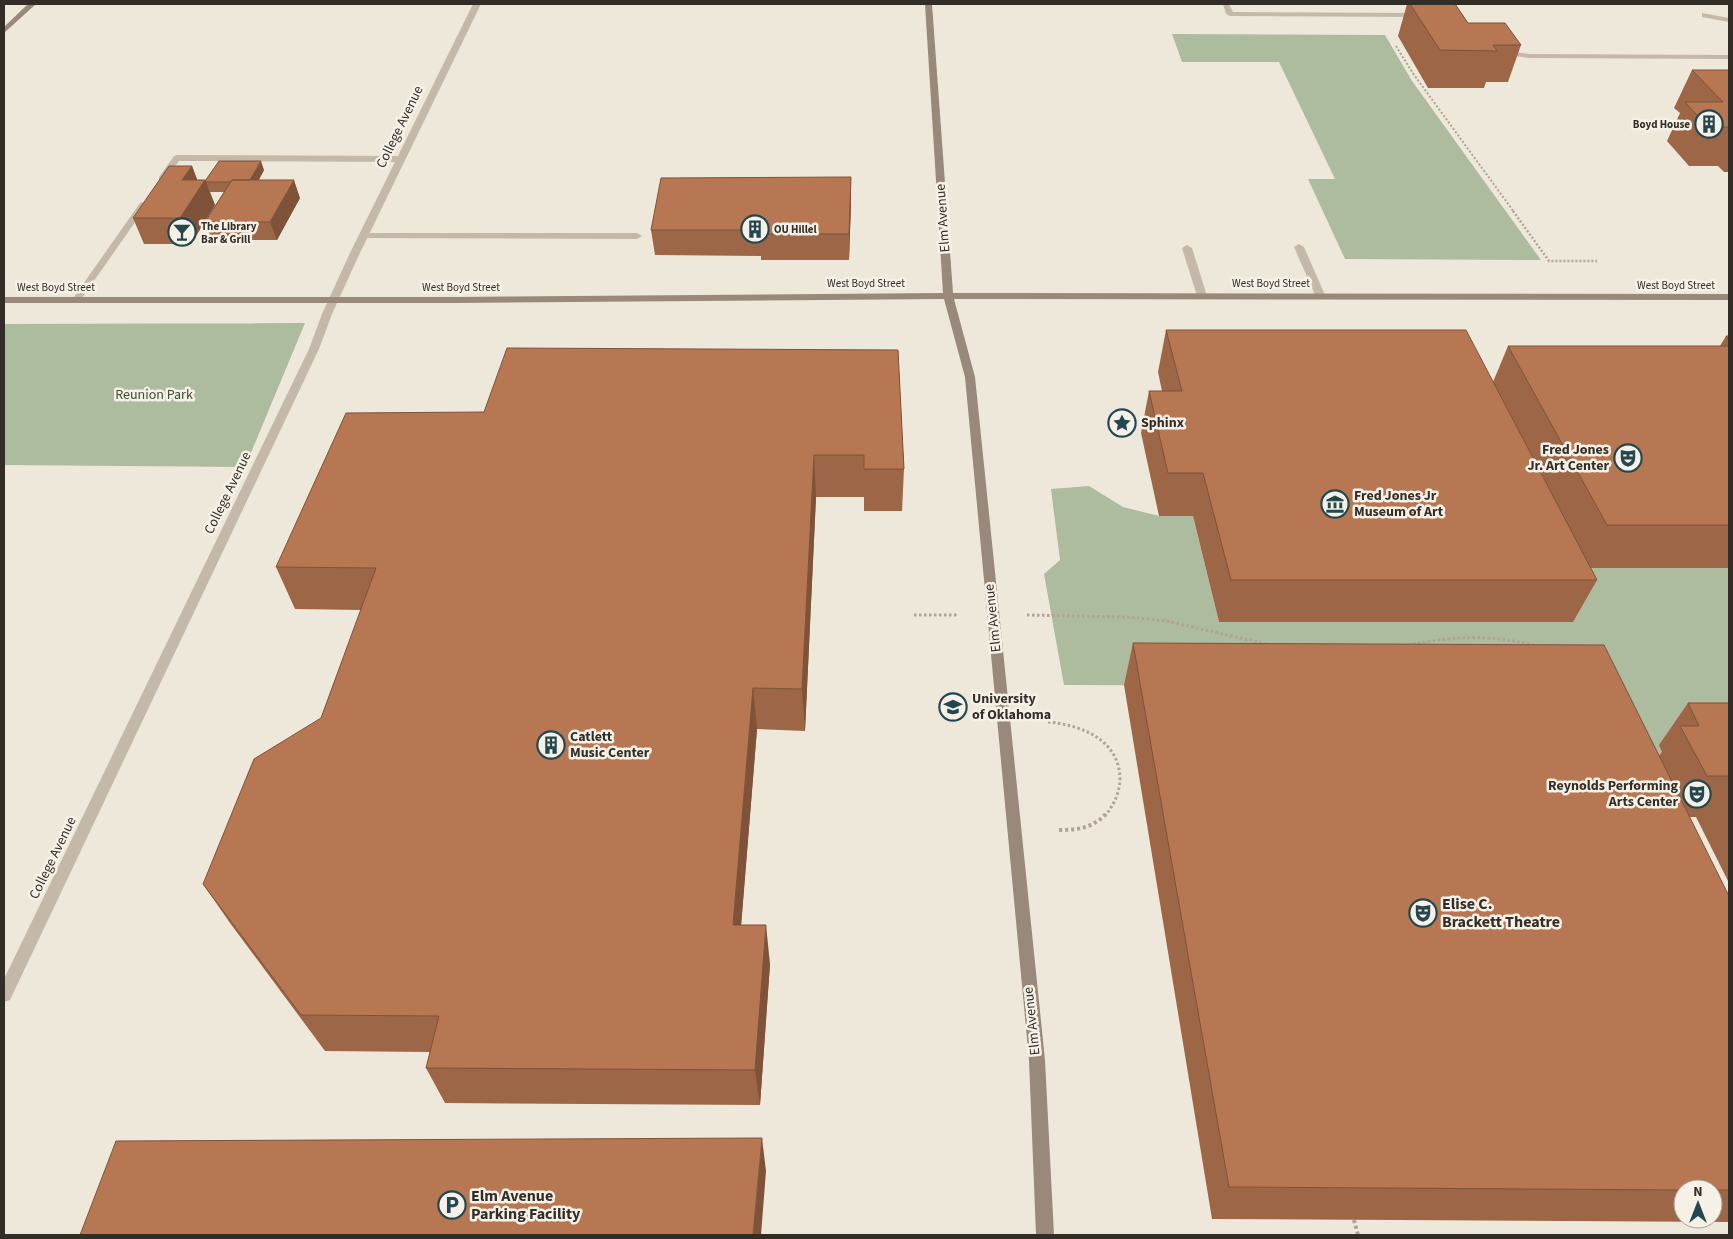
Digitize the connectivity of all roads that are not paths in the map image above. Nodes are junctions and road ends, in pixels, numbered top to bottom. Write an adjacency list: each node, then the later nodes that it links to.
1 (32, 4): 8 (street)
2 (477, 4): 11 (street, College Avenue)
3 (928, 4): 16 (street, Elm Avenue)
4 (1226, 4): 6 (street)
5 (1729, 12): 7 (street)
6 (1426, 15)
7 (1729, 20)
8 (4, 31)
9 (1490, 49): 10 (street)
10 (1729, 57)
11 (401, 159): 12 (street, College Avenue); 20 (street)
12 (363, 236): 13 (street); 22 (street, College Avenue)
13 (637, 236)
14 (1300, 247): 18 (street)
15 (1187, 248): 17 (street)
16 (948, 296): 17 (street, West Boyd Street); 22 (street, West Boyd Street); 24 (street, Elm Avenue)
17 (1202, 296): 18 (street, West Boyd Street)
18 (1320, 296): 19 (street, West Boyd Street)
19 (1729, 297)
20 (77, 299): 21 (street, West Boyd Street); 22 (street, West Boyd Street)
21 (4, 300)
22 (334, 300): 23 (street, College Avenue)
23 (4, 995)
24 (1045, 1235)

